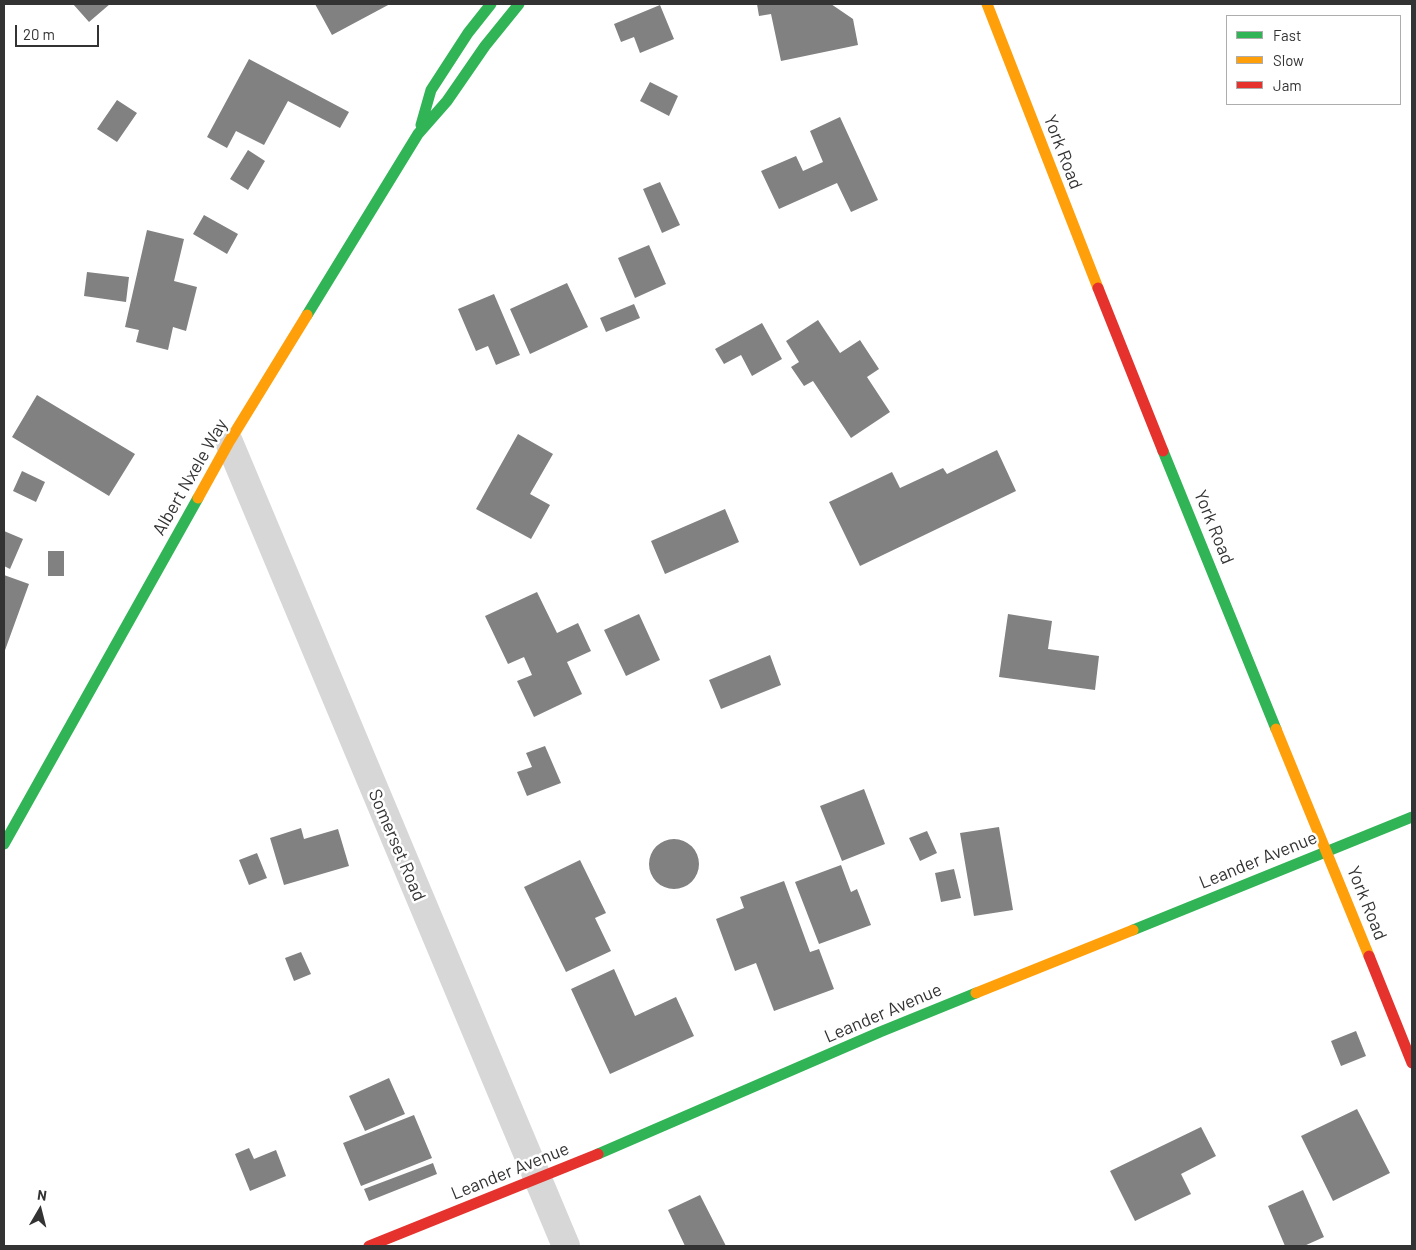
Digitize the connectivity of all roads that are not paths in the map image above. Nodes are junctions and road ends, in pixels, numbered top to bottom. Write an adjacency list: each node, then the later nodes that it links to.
1 (492, 4): 4 (street, Albert Nxele Way)
2 (518, 4): 4 (street, Albert Nxele Way)
3 (987, 4): 8 (street, York Road)
4 (418, 134): 5 (street, Albert Nxele Way)
5 (229, 442): 7 (street, Albert Nxele Way); 10 (street, Somerset Road)
6 (1412, 817): 8 (street, Leander Avenue)
7 (4, 844)
8 (1327, 851): 9 (street, York Road); 10 (street, Leander Avenue)
9 (1412, 1063)
10 (540, 1179): 11 (street, Leander Avenue); 12 (street, Somerset Road)
11 (369, 1246)
12 (566, 1246)

